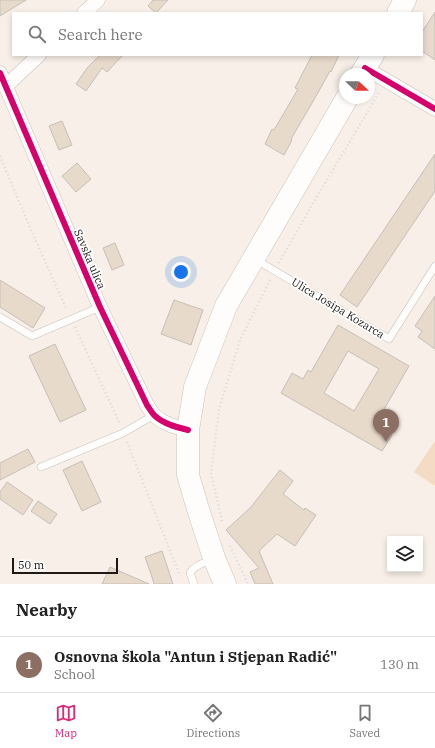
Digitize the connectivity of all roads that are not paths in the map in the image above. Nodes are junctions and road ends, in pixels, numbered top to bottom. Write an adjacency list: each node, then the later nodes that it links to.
1 (98, 0): 3 (street)
2 (405, 0): 4 (main road)
3 (85, 12)
4 (399, 12)
5 (38, 56): 8 (street)
6 (366, 66): 10 (street)
7 (0, 73): 8 (street, Savska ulica)
8 (6, 86): 13 (street, Savska ulica)
9 (344, 104): 11 (main road)
10 (435, 109)
11 (254, 258): 12 (lane, Ulica Josipa Kozarca); 16 (main road)
12 (435, 266)
13 (100, 307): 14 (lane); 15 (street, Savska ulica)
14 (0, 317)
15 (154, 415): 16 (street, Savska ulica); 17 (lane)
16 (188, 430): 18 (main road)
17 (41, 467)
18 (214, 558): 19 (lane); 20 (main road)
19 (194, 584)
20 (225, 584)

